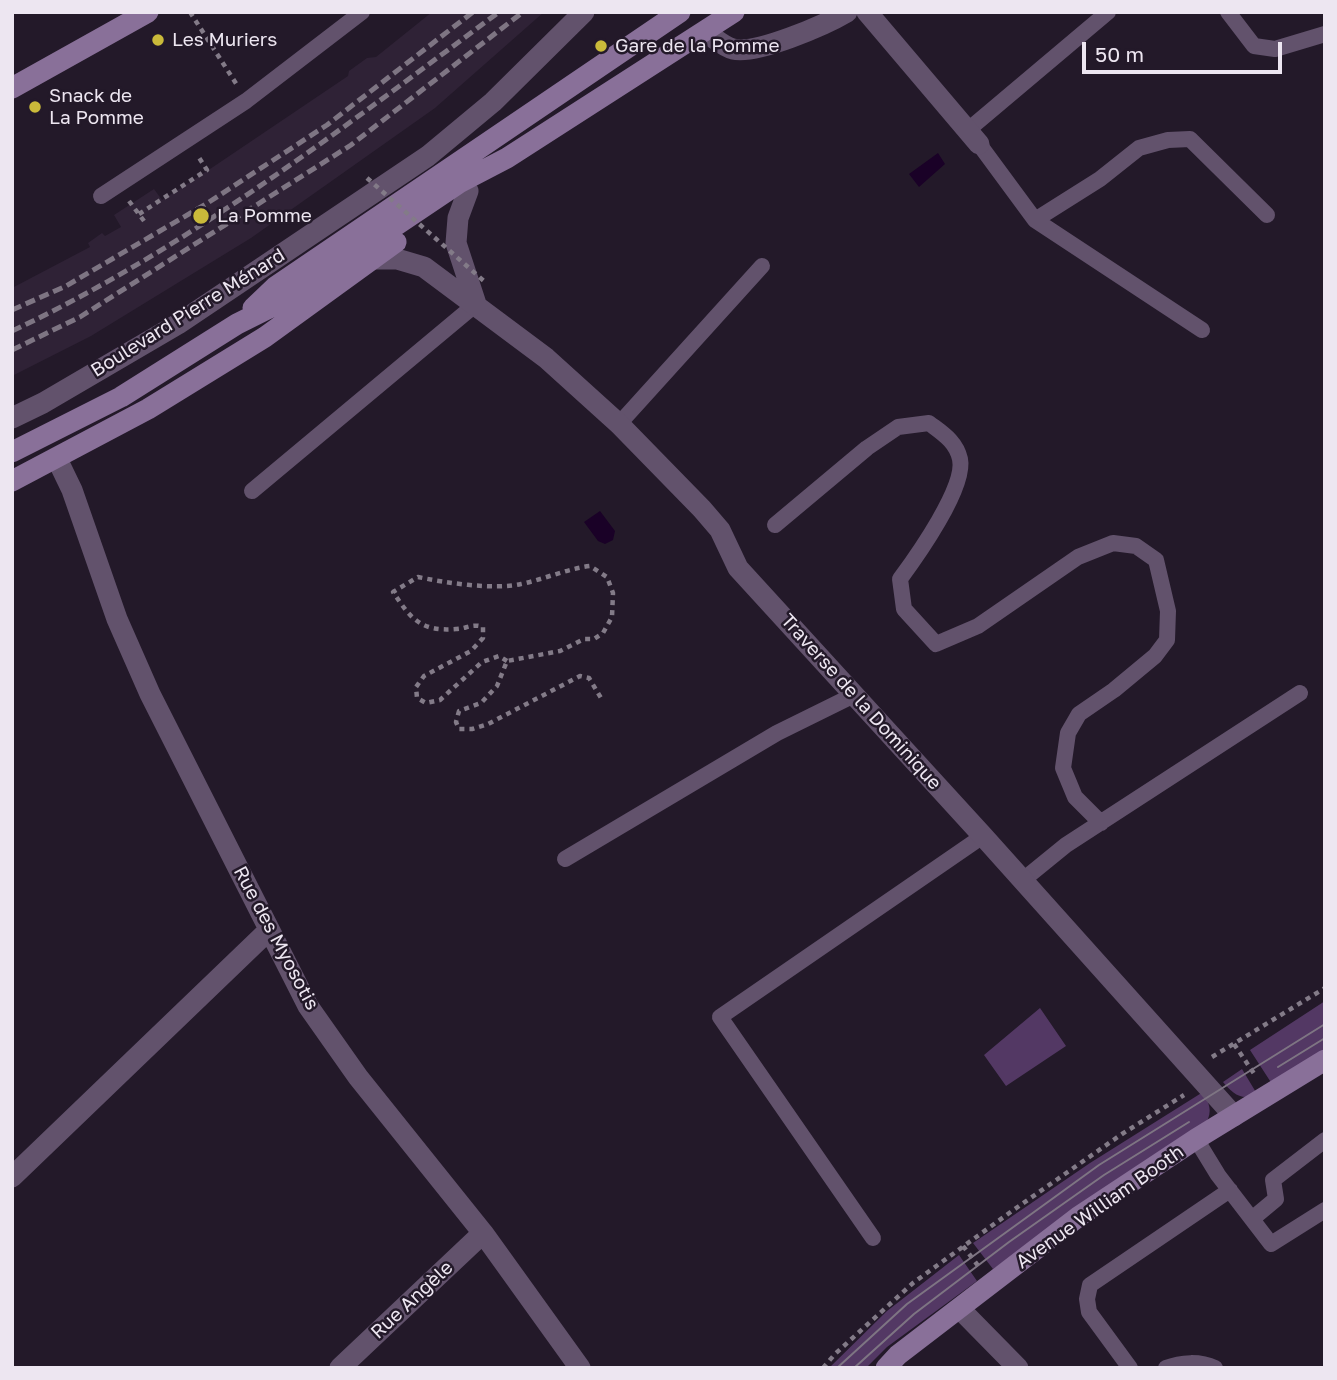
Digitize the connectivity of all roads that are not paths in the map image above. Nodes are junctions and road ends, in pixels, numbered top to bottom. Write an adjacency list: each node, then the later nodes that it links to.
1 (148, 12): 12 (main road)
2 (362, 12): 16 (lane)
3 (583, 12): 24 (street, Boulevard Pierre Ménard)
4 (680, 12): 22 (main road, Boulevard Pierre Ménard)
5 (734, 12): 10 (main road, Boulevard Pierre Ménard)
6 (847, 12): 10 (street)
7 (867, 12): 13 (street)
8 (1108, 12): 13 (lane)
9 (1228, 12): 11 (lane)
10 (705, 32): 14 (main road, Boulevard Pierre Ménard)
11 (1325, 34)
12 (12, 88)
13 (974, 137): 18 (lane)
14 (507, 158): 15 (main road, Boulevard Pierre Ménard); 22 (main road, Boulevard Pierre Ménard)
15 (468, 191): 19 (main road, Boulevard Pierre Ménard); 21 (street)
16 (101, 196)
17 (1267, 215): 18 (lane)
18 (1034, 220): 23 (lane)
19 (373, 259): 21 (street, Traverse de la Dominique); 27 (main road, Boulevard Pierre Ménard)
20 (762, 266): 25 (lane)
21 (476, 304): 25 (street, Traverse de la Dominique); 29 (lane)
22 (237, 324): 26 (main road, Boulevard Pierre Ménard)
23 (1202, 330)
24 (12, 418)
25 (619, 424): 32 (street, Traverse de la Dominique)
26 (12, 452)
27 (57, 459): 28 (main road, Boulevard Pierre Ménard); 37 (street, Rue des Myosotis)
28 (12, 481)
29 (252, 491)
30 (775, 525): 33 (lane)
31 (1300, 693): 33 (lane)
32 (854, 695): 34 (street, Traverse de la Dominique); 35 (lane)
33 (1101, 823): 36 (lane)
34 (984, 836): 36 (street, Traverse de la Dominique); 47 (lane)
35 (565, 859)
36 (1023, 880): 39 (street, Traverse de la Dominique)
37 (269, 930): 42 (street); 46 (street, Rue des Myosotis)
38 (1325, 1060): 39 (main road, Avenue William Booth)
39 (1234, 1116): 40 (main road, Avenue William Booth)
40 (1196, 1139): 43 (lane); 48 (main road, Avenue William Booth)
41 (1325, 1140): 45 (lane)
42 (12, 1177)
43 (1230, 1191): 45 (lane); 53 (lane)
44 (1325, 1210): 45 (lane)
45 (1252, 1219)
46 (483, 1233): 49 (street, Rue Angèle); 50 (street, Rue des Myosotis)
47 (873, 1238)
48 (960, 1309): 51 (main road, Avenue William Booth); 52 (street)
49 (340, 1368)
50 (580, 1368)
51 (886, 1368)
52 (1018, 1368)
53 (1130, 1368)
54 (1166, 1368): 55 (lane)
55 (1215, 1368)

